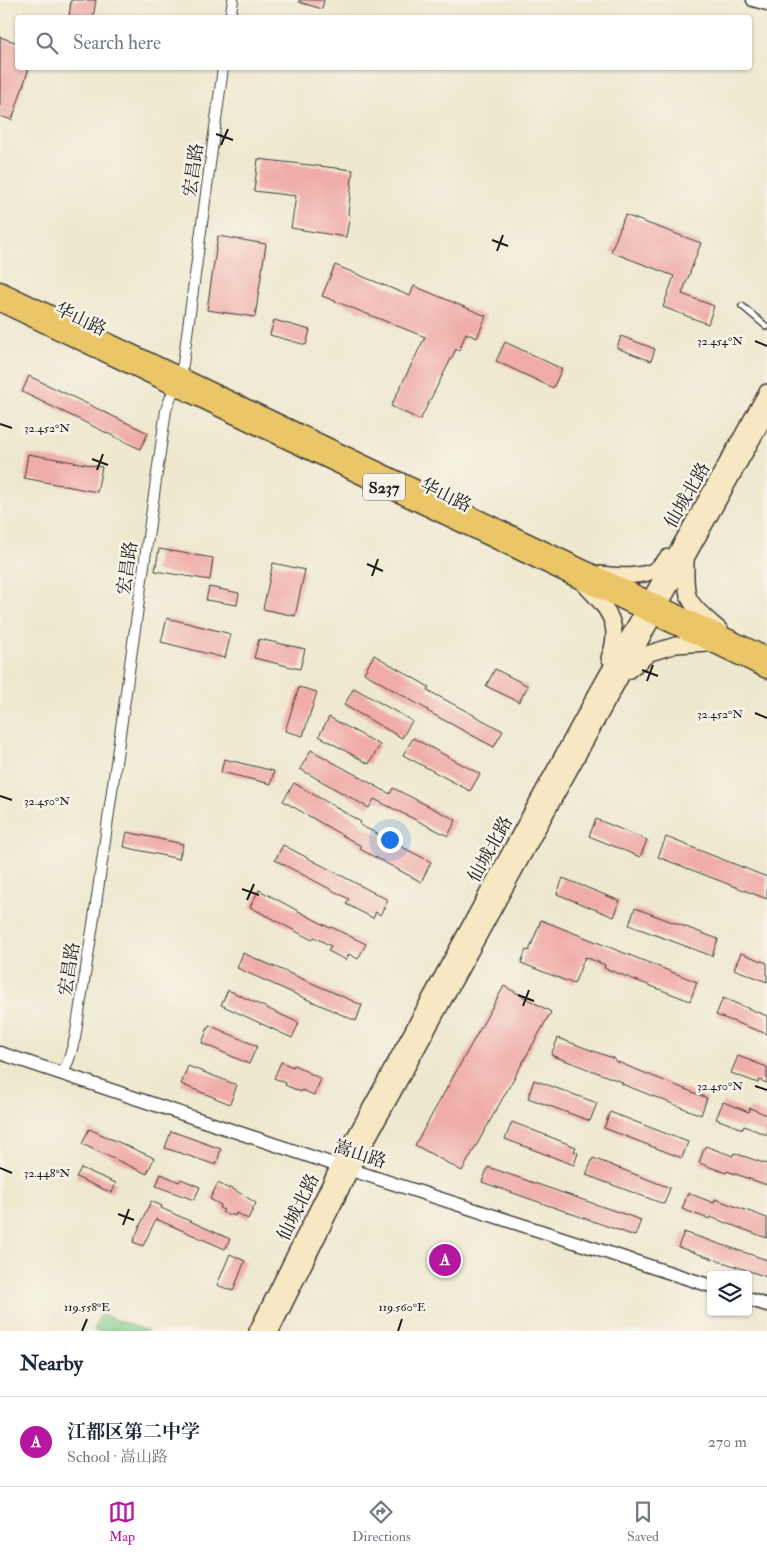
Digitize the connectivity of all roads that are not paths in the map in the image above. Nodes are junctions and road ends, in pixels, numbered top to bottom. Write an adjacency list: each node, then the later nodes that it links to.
1 (233, 0): 4 (street)
2 (752, 0): 3 (street)
3 (767, 4)
4 (230, 15)
5 (223, 70): 10 (street, 宏昌路)
6 (0, 290): 10 (main road, S237)
7 (0, 303): 10 (main road, 华山路 / S237)
8 (742, 306): 9 (lane)
9 (767, 327)
10 (176, 381): 14 (main road, S237); 23 (street, 宏昌路)
11 (767, 392): 13 (main road, 仙城北路)
12 (767, 413): 13 (main road, 仙城北路)
13 (683, 552): 14 (main road); 15 (main road, 仙城北路); 16 (main road)
14 (588, 578): 15 (main road, S237); 21 (main road)
15 (651, 608): 16 (main road, S237); 17 (main road, S237); 20 (main road, 仙城北路); 21 (main road, 仙城北路)
16 (727, 636): 18 (main road, S237)
17 (708, 643): 19 (main road, S237); 20 (main road)
18 (767, 656)
19 (767, 670)
20 (621, 677): 24 (main road, 仙城北路)
21 (594, 698): 24 (main road, 仙城北路)
22 (0, 1053): 23 (street, 嵩山路)
23 (63, 1074): 24 (street, 嵩山路)
24 (345, 1168): 25 (street, 嵩山路); 28 (main road, 仙城北路); 29 (main road, 仙城北路)
25 (707, 1285)
26 (752, 1300): 27 (street)
27 (767, 1305)
28 (257, 1331)
29 (271, 1331)

